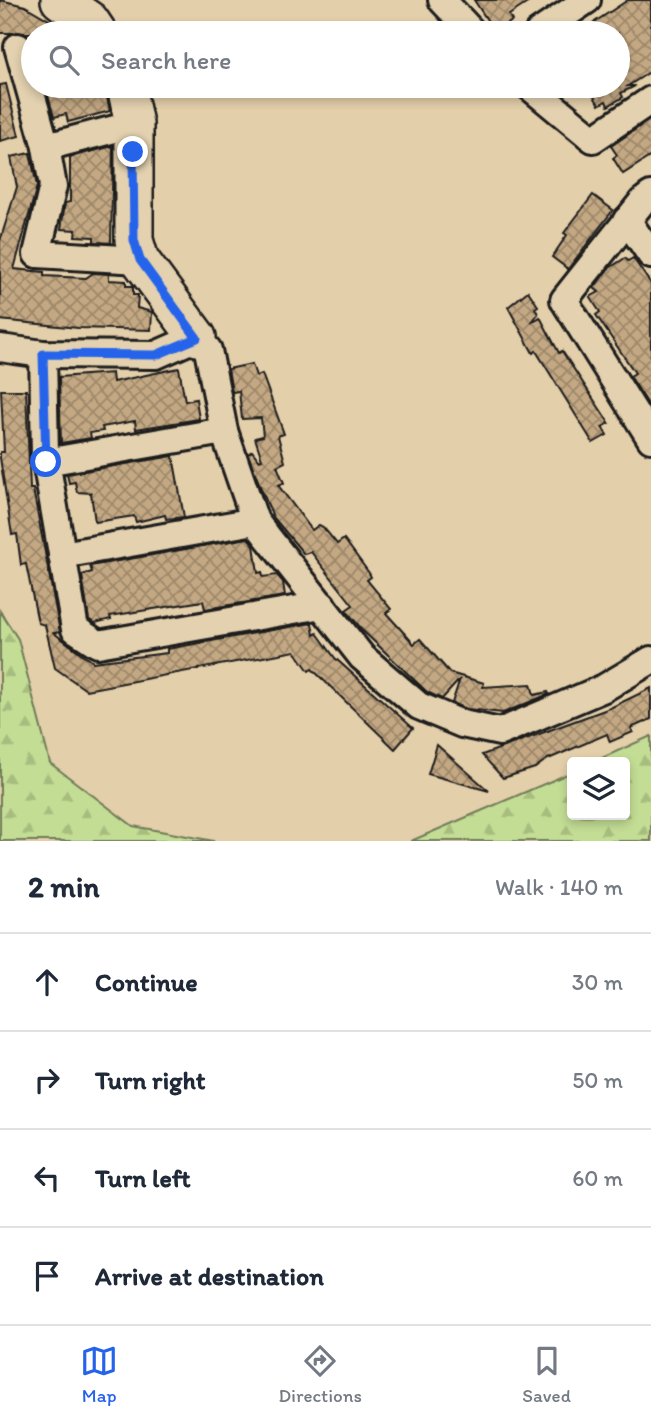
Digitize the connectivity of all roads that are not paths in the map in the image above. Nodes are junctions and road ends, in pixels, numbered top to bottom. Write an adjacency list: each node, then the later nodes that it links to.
1 (60, 0): 4 (street)
2 (442, 0): 5 (street)
3 (587, 0): 6 (street)
4 (90, 21)
5 (462, 21)
6 (556, 21)
7 (18, 47): 8 (street)
8 (21, 58)
9 (32, 98): 14 (street)
10 (129, 98): 13 (street)
11 (543, 98): 12 (street)
12 (651, 100)
13 (134, 124): 14 (street); 18 (street)
14 (46, 147): 18 (street)
15 (651, 195): 16 (street)
16 (627, 220): 17 (street); 23 (street)
17 (651, 255)
18 (140, 260): 19 (street)
19 (197, 338): 21 (street); 22 (street)
20 (0, 348): 21 (street)
21 (43, 354): 24 (street)
22 (224, 431): 24 (street); 25 (street)
23 (651, 439)
24 (46, 462): 26 (street)
25 (255, 521): 26 (street); 27 (street)
26 (62, 555): 27 (street)
27 (322, 605): 28 (street)
28 (651, 660)

